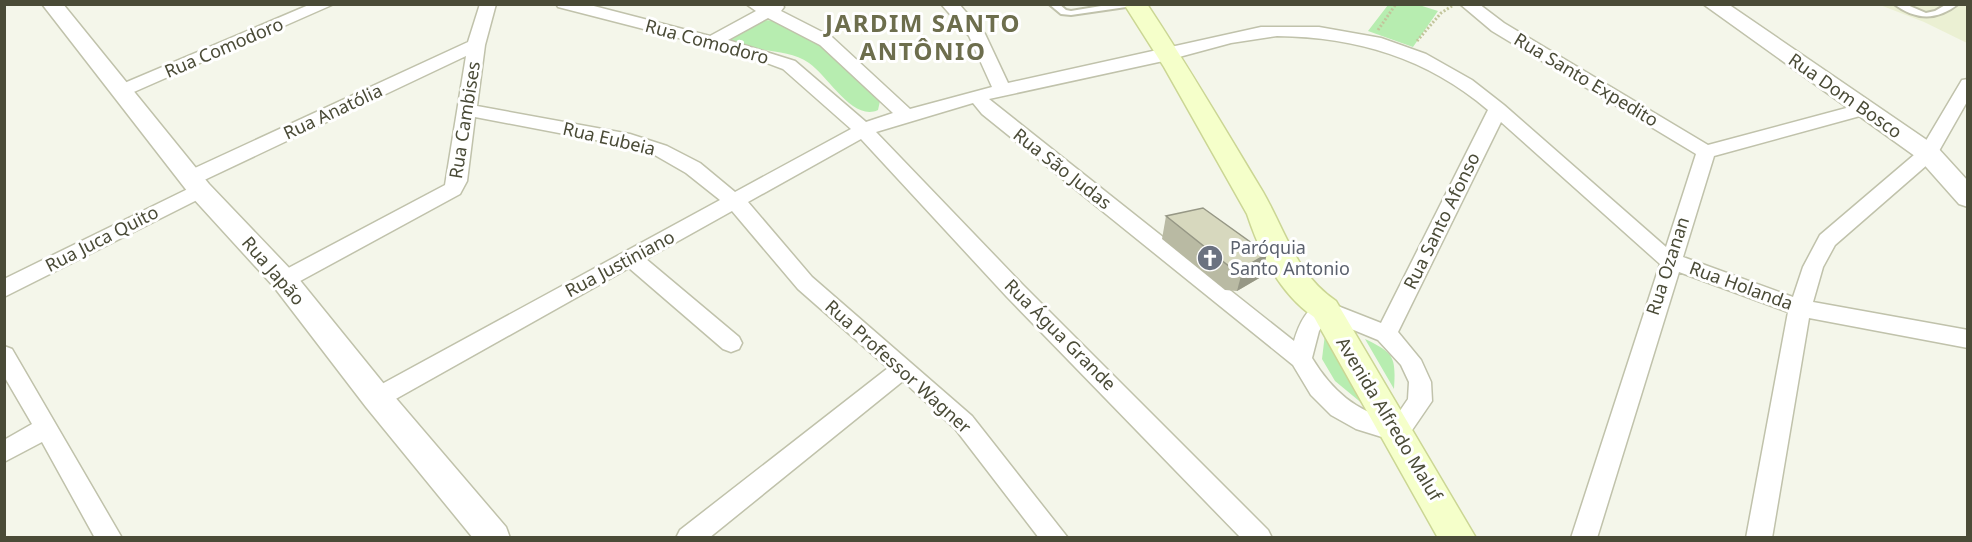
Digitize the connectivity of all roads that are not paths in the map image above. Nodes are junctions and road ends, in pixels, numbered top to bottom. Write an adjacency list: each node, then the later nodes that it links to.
1 (52, 4): 18 (street, Rua Japão)
2 (326, 4): 13 (street, Rua Comodoro)
3 (488, 4): 15 (street, Rua Cambises)
4 (564, 4): 14 (street, Rua Comodoro)
5 (949, 4): 19 (street)
6 (1053, 4): 7 (lane)
7 (1134, 4): 16 (main road, Avenida Alfredo Maluf)
8 (1468, 4): 26 (street, Rua Santo Expedito)
9 (1713, 4): 22 (street, Rua Dom Bosco)
10 (1898, 4): 11 (lane)
11 (1954, 4)
12 (768, 7): 14 (street); 24 (street)
13 (297, 10): 18 (street, Rua Comodoro)
14 (711, 42): 25 (street, Rua Comodoro)
15 (476, 45): 23 (street, Rua Cambises); 28 (street, Rua Anatólia)
16 (1168, 55): 19 (street); 21 (street, Rua Holanda); 35 (main road, Avenida Alfredo Maluf)
17 (1968, 84): 27 (street)
18 (121, 91): 28 (street, Rua Japão)
19 (1003, 92): 20 (street)
20 (978, 97): 24 (street, Rua Justiniano); 41 (street, Rua São Judas)
21 (1498, 108): 32 (street, Rua Holanda); 37 (street, Rua Santo Afonso)
22 (1865, 109): 26 (street); 27 (street, Rua Dom Bosco)
23 (468, 110): 30 (street, Rua Eubeia); 33 (street, Rua Cambises)
24 (906, 115): 25 (street, Rua Justiniano)
25 (863, 130): 30 (street, Rua Justiniano); 51 (street, Rua Água Grande)
26 (1706, 152): 32 (street, Rua Ozanan)
27 (1928, 153): 29 (street, Rua Dom Bosco); 36 (street)
28 (195, 184): 33 (street, Rua Japão); 34 (street, Rua Juca Quito)
29 (1968, 198)
30 (735, 203): 31 (street, Rua Justiniano); 42 (street, Rua Professor Wagner)
31 (631, 258): 39 (street); 43 (street, Rua Justiniano)
32 (1670, 260): 36 (street, Rua Holanda); 53 (street, Rua Ozanan)
33 (284, 280): 43 (street, Rua Japão)
34 (4, 289)
35 (1321, 307): 37 (street); 41 (street); 45 (main road, Avenida Alfredo Maluf)
36 (1800, 308): 38 (street, Rua Holanda); 54 (street)
37 (1386, 334): 45 (street)
38 (1968, 339)
39 (731, 343)
40 (4, 355): 44 (street)
41 (1301, 359): 45 (street)
42 (904, 368): 49 (street); 50 (street, Rua Professor Wagner)
43 (377, 398): 48 (street, Rua Japão)
44 (46, 428): 46 (street); 47 (street)
45 (1398, 432): 52 (main road, Avenida Alfredo Maluf)
46 (4, 452)
47 (109, 537)
48 (494, 537)
49 (689, 537)
50 (1055, 537)
51 (1259, 537)
52 (1458, 537)
53 (1584, 537)
54 (1759, 537)

